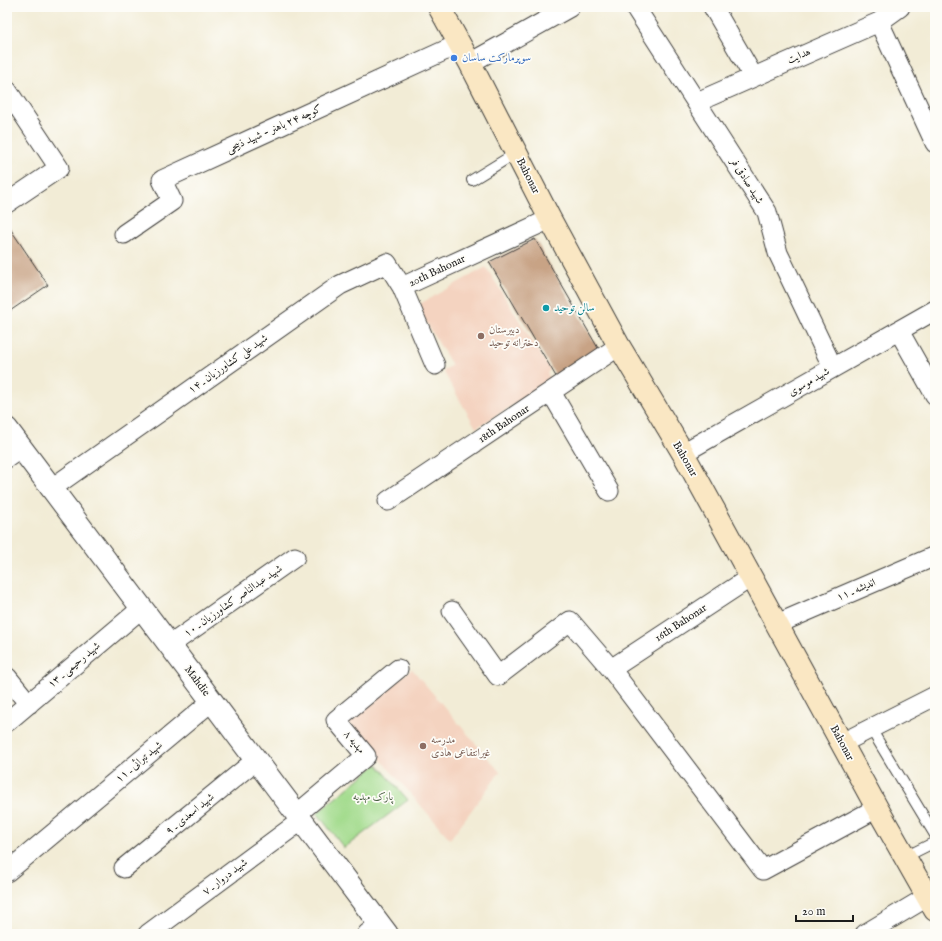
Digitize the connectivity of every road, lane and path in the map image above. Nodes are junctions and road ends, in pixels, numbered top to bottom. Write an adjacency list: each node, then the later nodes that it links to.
1 (439, 7): 7 (main road, Bahonar)
2 (570, 7): 7 (street)
3 (635, 7): 10 (street, شهید صادقی فر)
4 (713, 7): 8 (street)
5 (900, 7): 6 (street, هدایت)
6 (879, 22): 8 (street, هدایت); 11 (street)
7 (464, 54): 12 (main road, Bahonar); 16 (street, کوچه ۲۴ باهنر - شهید ذبیحی)
8 (753, 76): 10 (street, هدایت)
9 (7, 90): 14 (street)
10 (697, 102): 22 (street, شهید صادقی فر)
11 (935, 143)
12 (516, 153): 13 (lane); 15 (main road, Bahonar)
13 (472, 180)
14 (7, 202)
15 (550, 219): 17 (street, 20th Bahonar); 20 (main road, Bahonar)
16 (124, 234)
17 (402, 287): 21 (street, 20th Bahonar); 28 (street, شهید علی کشاورزیان ـ ۱۴)
18 (935, 310): 19 (street, شهید موسوی)
19 (899, 331): 22 (street, شهید موسوی); 24 (street)
20 (619, 346): 23 (street, 18th Bahonar); 27 (main road, Bahonar)
21 (435, 365)
22 (833, 368): 27 (street, شهید موسوی)
23 (551, 392): 29 (street); 30 (street, 18th Bahonar)
24 (935, 395)
25 (7, 429): 26 (street, Mahdie)
26 (14, 453): 28 (street, Mahdie)
27 (682, 454): 33 (main road, Bahonar)
28 (52, 488): 34 (street, Mahdie)
29 (609, 491)
30 (388, 501)
31 (935, 556): 36 (street, اندیشه ـ ۱۱)
32 (295, 558): 37 (street, شهید عبدالناصر کشاورزیان ـ ۱۰)
33 (751, 577): 36 (main road, Bahonar); 39 (street, 16th Bahonar)
34 (142, 608): 37 (street, Mahdie); 43 (street, شهید رحیمی ـ ۱۳)
35 (452, 611): 39 (street)
36 (777, 624): 46 (main road, Bahonar)
37 (170, 645): 42 (street, Mahdie)
38 (398, 669): 49 (street, مهدیه ۸)
39 (611, 669): 48 (street)
40 (7, 677): 43 (street)
41 (935, 696): 45 (street)
42 (212, 701): 47 (street, Mahdie); 54 (street, شهید تبرائی ـ ۱۱)
43 (28, 704): 44 (street, شهید رحیمی ـ ۱۳)
44 (7, 722)
45 (870, 729): 46 (street); 50 (lane)
46 (842, 743): 48 (main road, Bahonar)
47 (256, 760): 49 (street, Mahdie); 53 (street, شهید اسعدی ـ ۹)
48 (877, 808): 52 (main road, Bahonar)
49 (299, 817): 56 (street, Mahdie); 57 (street, شهید دروار ـ ۷)
50 (935, 835)
51 (935, 842): 52 (lane)
52 (905, 857): 55 (main road, Bahonar)
53 (124, 868)
54 (7, 872)
55 (931, 904): 58 (street)
56 (378, 931)
57 (148, 934)
58 (865, 934)

